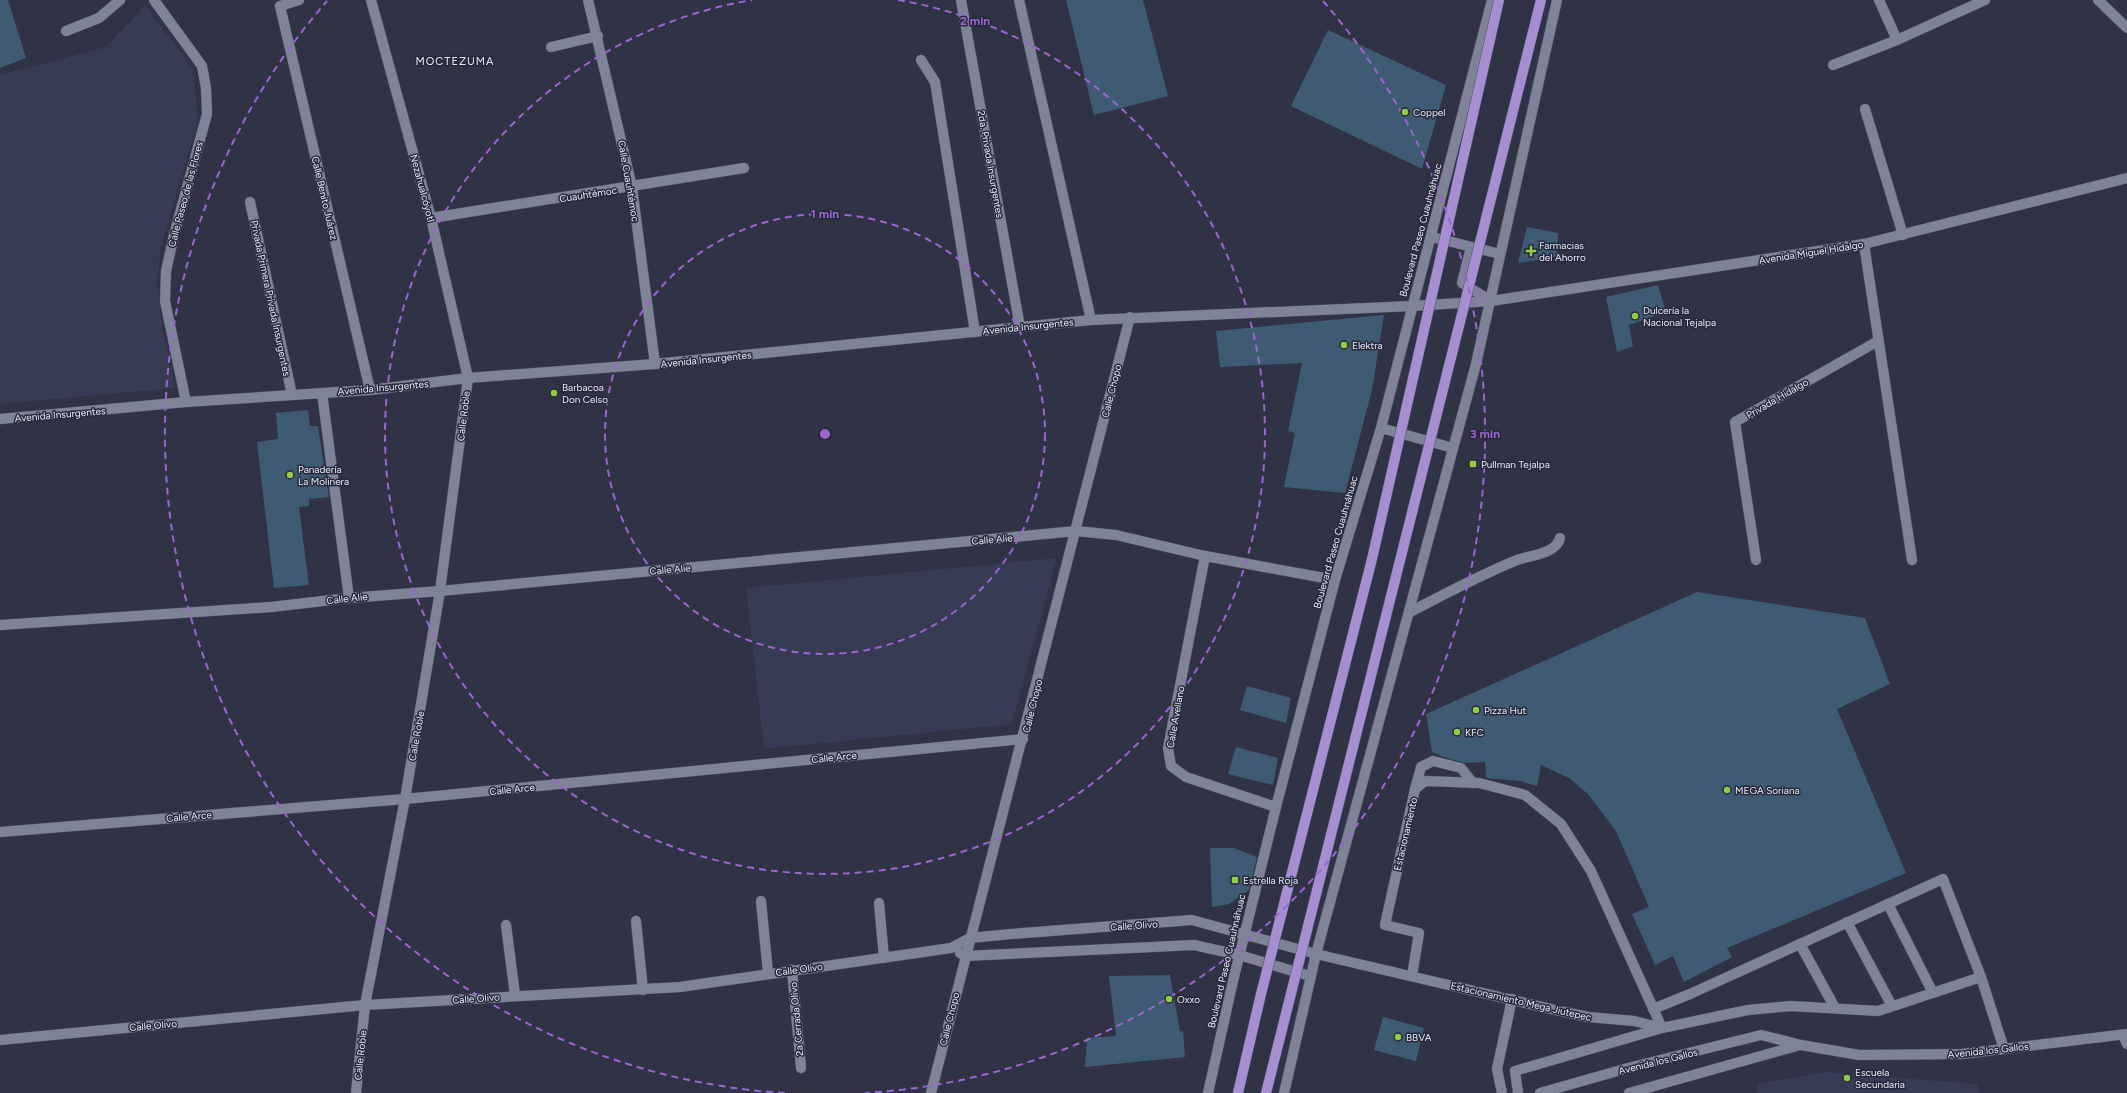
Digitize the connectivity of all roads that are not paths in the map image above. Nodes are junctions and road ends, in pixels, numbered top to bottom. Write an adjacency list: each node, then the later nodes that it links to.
1 (120, 0): 16 (street)
2 (154, 0): 45 (street, Calle Paseo de las Flores)
3 (299, 0): 42 (street, Calle Benito Juárez)
4 (371, 0): 27 (street, Nezahualcóyotl)
5 (588, 0): 17 (street, Calle Cuauhtémoc)
6 (961, 0): 37 (street, 2da. Privada Insurgentes)
7 (1019, 0): 36 (street)
8 (1492, 0): 29 (street, Boulevard Paseo Cuauhnáhuac)
9 (1499, 0): 101 (main road, bridge)
10 (1541, 0): 102 (main road, bridge)
11 (1557, 0): 32 (street)
12 (1879, 0): 18 (street)
13 (1985, 0): 18 (street)
14 (2098, 0): 15 (street)
15 (2127, 28)
16 (66, 31)
17 (598, 36): 19 (street); 25 (street, Calle Cuauhtémoc)
18 (1896, 40): 21 (street)
19 (551, 48)
20 (921, 60): 38 (street)
21 (1833, 65)
22 (1865, 109): 28 (street)
23 (744, 168): 25 (street, Cuauhtémoc)
24 (2127, 178): 28 (street, Avenida Miguel Hidalgo)
25 (632, 187): 27 (street, Cuauhtémoc); 40 (street, Calle Cuauhtémoc)
26 (250, 202): 44 (street, Privada Primera Privada Insurgentes)
27 (431, 218): 41 (street, Nezahualcóyotl)
28 (1903, 235): 30 (street, Avenida Miguel Hidalgo)
29 (1432, 236): 31 (street); 34 (street, Boulevard Paseo Cuauhnáhuac)
30 (1864, 244): 33 (street, Avenida Miguel Hidalgo); 39 (street)
31 (1471, 247): 32 (street); 33 (street)
32 (1500, 254): 33 (street)
33 (1491, 301): 34 (street, Avenida Miguel Hidalgo); 48 (street)
34 (1412, 306): 35 (street, Avenida Insurgentes); 47 (street, Boulevard Paseo Cuauhnáhuac)
35 (1130, 317): 36 (street, Avenida Insurgentes); 49 (street, Calle Chopo)
36 (1091, 320): 37 (street, Avenida Insurgentes)
37 (1020, 327): 38 (street, Avenida Insurgentes)
38 (975, 332): 40 (street, Avenida Insurgentes)
39 (1878, 341): 52 (street, Privada Hidalgo); 53 (street)
40 (655, 364): 41 (street, Avenida Insurgentes)
41 (468, 378): 42 (street, Avenida Insurgentes); 55 (street, Calle Roble)
42 (370, 390): 43 (street, Avenida Insurgentes)
43 (322, 392): 44 (street, Avenida Insurgentes); 56 (street)
44 (292, 395): 45 (street, Avenida Insurgentes)
45 (186, 402): 46 (street, Avenida Insurgentes)
46 (0, 419)
47 (1381, 428): 48 (street); 54 (street, Boulevard Paseo Cuauhnáhuac)
48 (1454, 448): 57 (street)
49 (1076, 531): 51 (street, Calle Alie); 55 (street, Calle Alie); 59 (street, Calle Chopo)
50 (1560, 538): 57 (street)
51 (1205, 556): 54 (street, Calle Alie); 63 (street, Calle Avellano)
52 (1756, 560)
53 (1912, 560)
54 (1335, 580): 63 (street, Boulevard Paseo Cuauhnáhuac)
55 (440, 591): 56 (street, Calle Alie); 62 (street, Calle Roble)
56 (349, 598): 58 (street, Calle Alie)
57 (1410, 612): 75 (street)
58 (0, 626)
59 (1023, 739): 62 (street, Calle Arce); 72 (street, Calle Chopo)
60 (1473, 783): 61 (street, Estacionamiento); 61 (street); 91 (street, Estacionamiento)
61 (1415, 788): 82 (street, Estacionamiento)
62 (405, 799): 64 (street, Calle Arce); 88 (street, Calle Roble)
63 (1276, 807): 71 (street, Boulevard Paseo Cuauhnáhuac)
64 (0, 832)
65 (761, 901): 80 (street)
66 (879, 903): 78 (street)
67 (1888, 904): 69 (street); 83 (street); 85 (street)
68 (636, 921): 84 (street)
69 (1847, 922): 73 (street); 89 (street)
70 (506, 925): 86 (street)
71 (1244, 934): 72 (street, Calle Olivo); 75 (street, Calle Olivo); 76 (street, Boulevard Paseo Cuauhnáhuac)
72 (970, 938): 74 (street, Calle Olivo); 77 (street, Calle Chopo)
73 (1800, 944): 90 (street); 91 (street)
74 (951, 948): 77 (street); 78 (street, Calle Olivo)
75 (1316, 954): 81 (street); 82 (street, Estacionamiento Mega Jiutepec)
76 (1239, 955): 77 (street); 81 (street); 100 (street, Boulevard Paseo Cuauhnáhuac)
77 (965, 956): 99 (street, Calle Chopo)
78 (884, 958): 79 (street, Calle Olivo)
79 (792, 970): 80 (street, Calle Olivo); 97 (street, 2a Cerrada Olivo)
80 (768, 973): 84 (street, Calle Olivo)
81 (1310, 976): 103 (street)
82 (1412, 976): 87 (street, Estacionamiento Mega Jiutepec)
83 (1981, 977): 85 (street, Estacionamiento Mega Jiutepec); 96 (street)
84 (643, 990): 86 (street, Calle Olivo)
85 (1933, 993): 89 (street, Estacionamiento Mega Jiutepec)
86 (515, 995): 88 (street, Calle Olivo)
87 (1512, 999): 92 (street, Estacionamiento Mega Jiutepec); 104 (street)
88 (365, 1005): 94 (street, Calle Olivo); 98 (street, Calle Roble)
89 (1892, 1006): 90 (street, Estacionamiento Mega Jiutepec)
90 (1835, 1008): 92 (street, Estacionamiento Mega Jiutepec)
91 (1653, 1009): 92 (street, Estacionamiento)
92 (1662, 1028): 105 (street)
93 (2126, 1038): 96 (street, Avenida los Gallos)
94 (0, 1040)
95 (1801, 1045): 96 (street, Avenida los Gallos); 106 (street, Avenida los Gallos); 107 (street, Avenida los Gallos)
96 (2004, 1049)
97 (801, 1068)
98 (356, 1093)
99 (931, 1093)
100 (1208, 1093)
101 (1238, 1093)
102 (1266, 1093)
103 (1284, 1093)
104 (1502, 1093)
105 (1518, 1093)
106 (1540, 1093)
107 (1629, 1093)

